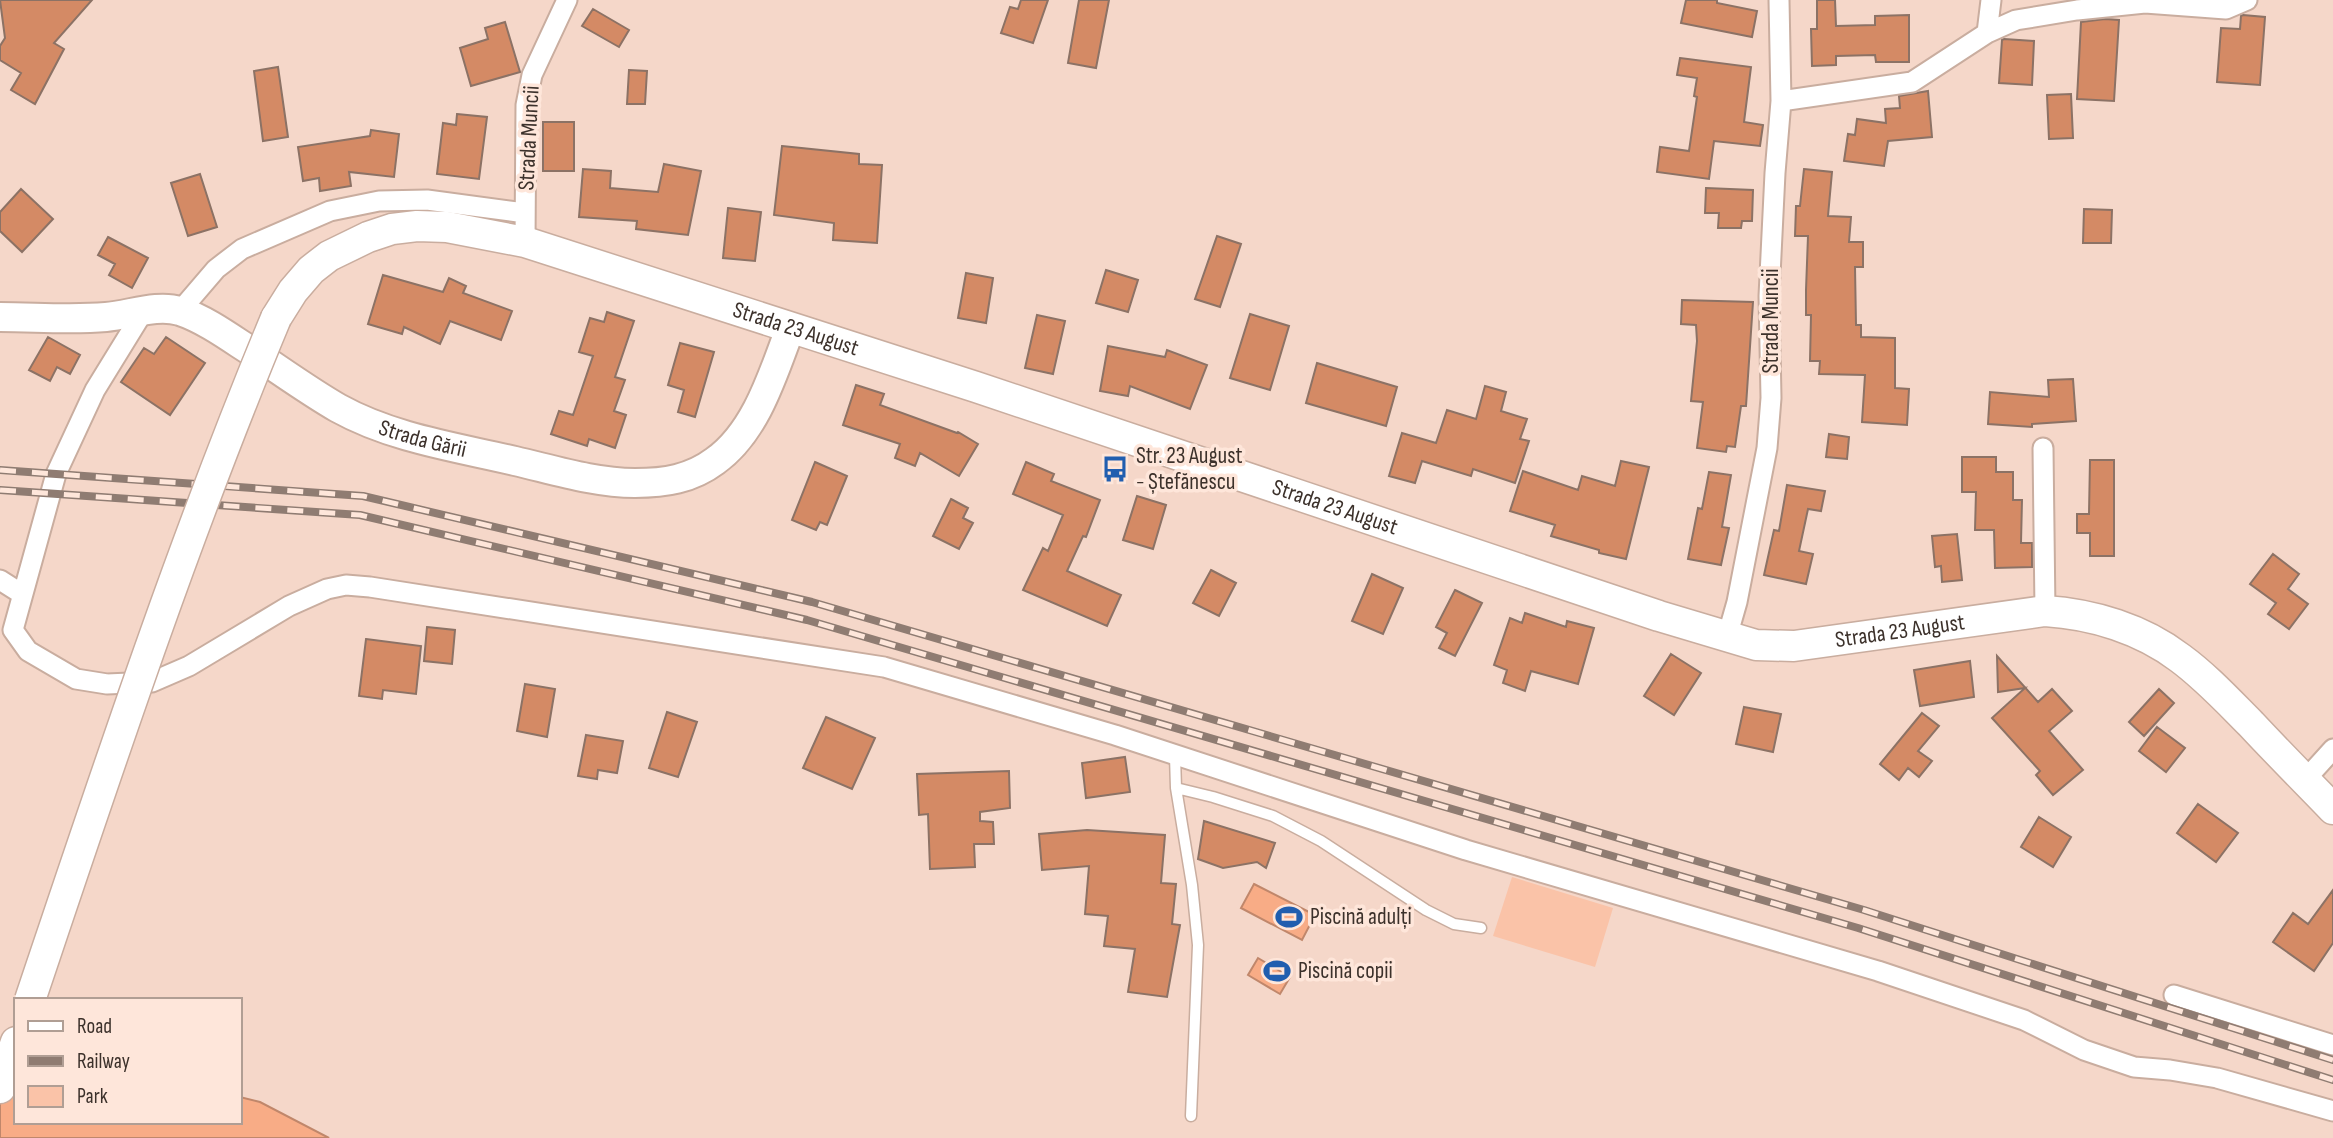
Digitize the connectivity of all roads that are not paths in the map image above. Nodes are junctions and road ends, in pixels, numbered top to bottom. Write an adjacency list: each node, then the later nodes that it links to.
1 (567, 0): 7 (street, Strada Muncii)
2 (1779, 0): 6 (street, Strada Muncii)
3 (1991, 0): 5 (street)
4 (2247, 0): 5 (street)
5 (1987, 33): 6 (street)
6 (1781, 101): 17 (street, Strada Muncii)
7 (526, 212): 8 (street, Strada Muncii); 9 (street)
8 (525, 242): 12 (main road, Strada 23 August); 25 (main road, Strada 23 August, bridge)
9 (180, 311): 10 (street, Strada Gării); 12 (street, Strada Gării)
10 (143, 312): 11 (street, Strada Gării); 15 (street)
11 (0, 317)
12 (790, 329): 17 (main road, Strada 23 August)
13 (2043, 448): 16 (street)
14 (0, 580): 15 (street)
15 (22, 594): 19 (street)
16 (2045, 611): 17 (main road, Strada 23 August); 20 (main road, Strada 23 August)
17 (1727, 637)
18 (2333, 749): 20 (street)
19 (1175, 756): 21 (lane); 29 (street)
20 (2305, 780): 22 (main road, Strada 23 August)
21 (1177, 788): 23 (lane); 30 (lane)
22 (2333, 809)
23 (1480, 928)
24 (2174, 995): 26 (street)
25 (31, 998)
26 (2333, 1045)
27 (14, 1048): 28 (main road)
28 (0, 1088)
29 (2333, 1111)
30 (1191, 1116)

